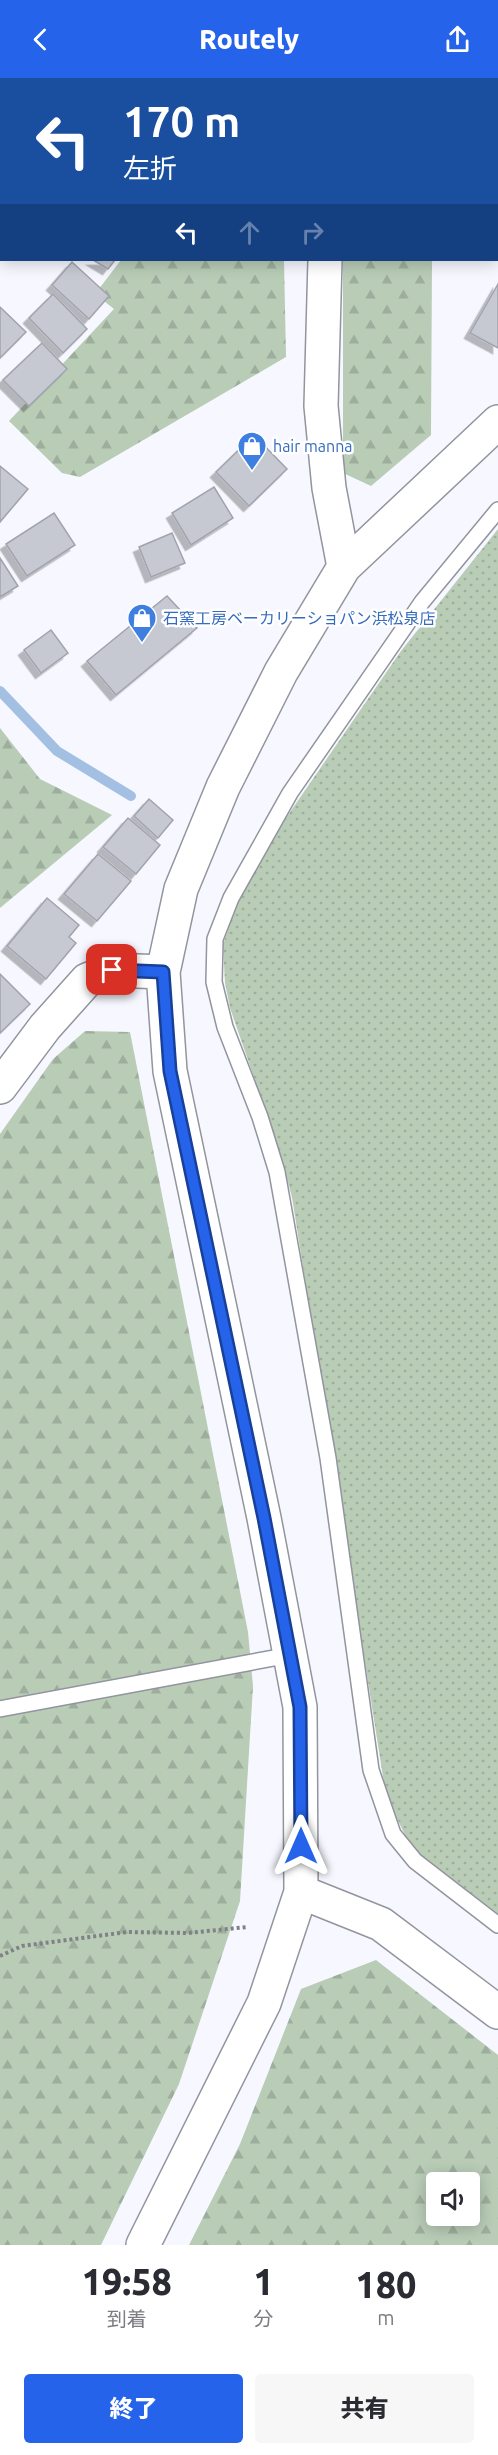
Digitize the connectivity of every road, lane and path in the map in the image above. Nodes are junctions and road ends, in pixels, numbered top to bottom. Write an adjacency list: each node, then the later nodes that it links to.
1 (325, 261): 4 (street)
2 (498, 422): 4 (street)
3 (498, 510): 10 (lane)
4 (344, 567): 5 (street)
5 (163, 972): 6 (street); 7 (street)
6 (0, 1087)
7 (290, 1655): 8 (lane); 9 (street)
8 (0, 1709)
9 (301, 1893): 13 (street); 14 (street)
10 (498, 1925)
11 (248, 1927): 12 (path)
12 (0, 1956)
13 (498, 2012)
14 (143, 2245)

